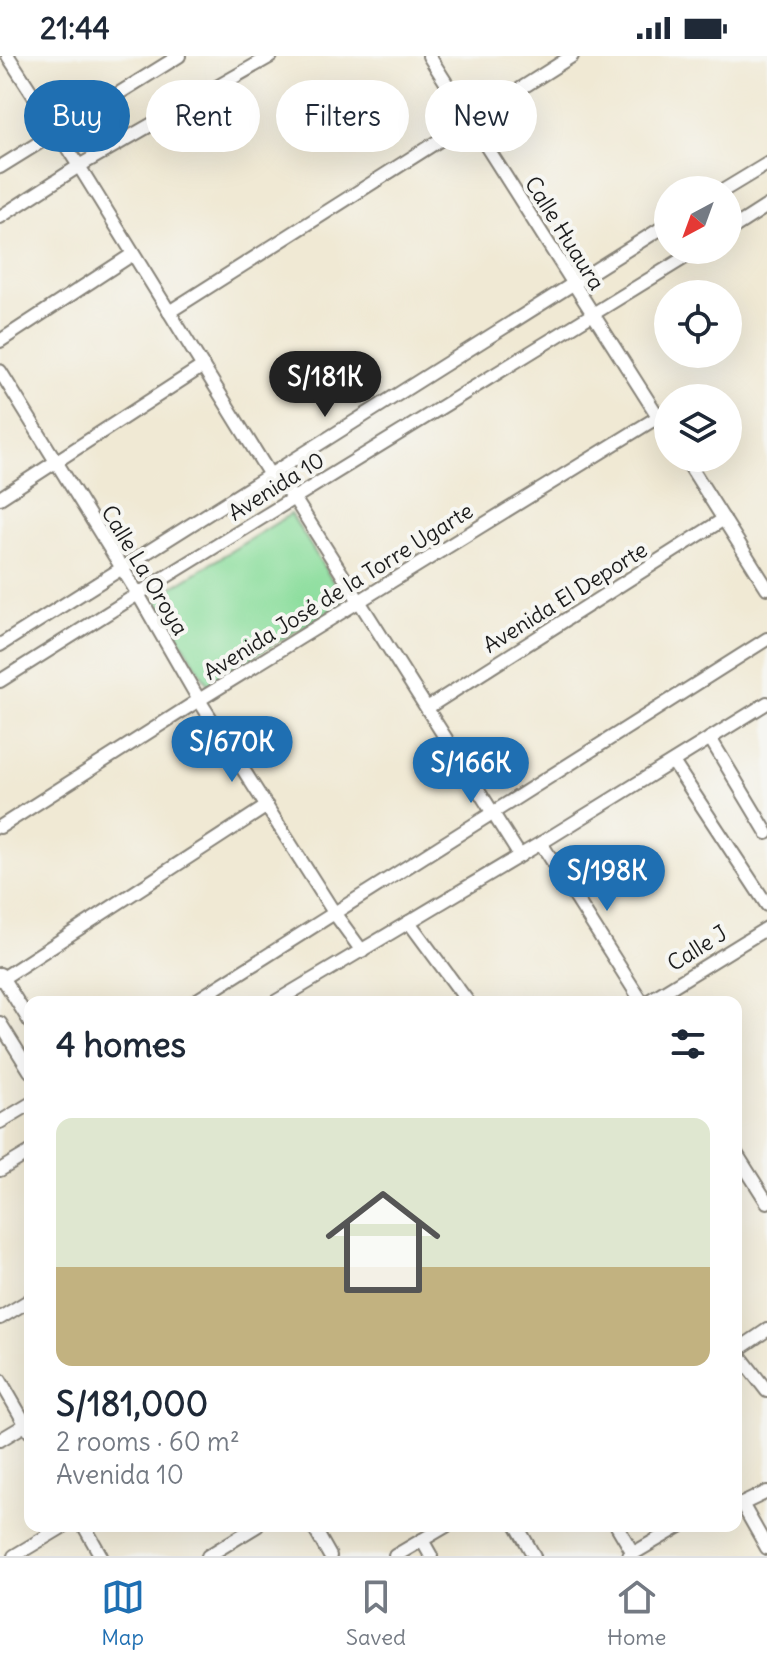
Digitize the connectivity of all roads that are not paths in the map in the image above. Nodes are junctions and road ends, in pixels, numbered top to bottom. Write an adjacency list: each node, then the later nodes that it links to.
1 (8, 56): 6 (street)
2 (179, 56): 9 (street)
3 (271, 56): 15 (street)
4 (429, 56): 7 (street, Calle Huaura)
5 (572, 56): 8 (street)
6 (24, 80)
7 (444, 80)
8 (533, 80)
9 (130, 87)
10 (425, 148): 25 (street)
11 (25, 152): 16 (street)
12 (70, 152): 15 (street)
13 (489, 152): 24 (street, Calle Huaura)
14 (767, 164): 17 (street)
15 (79, 166): 19 (street); 22 (street)
16 (0, 167)
17 (742, 179)
18 (767, 206): 20 (street)
19 (0, 217)
20 (742, 222)
21 (654, 233): 24 (street, Avenida 10)
22 (133, 254): 25 (street); 27 (street)
23 (674, 264): 26 (street, Avenida 10)
24 (573, 283): 26 (street, Calle Huaura); 34 (street, Avenida 10)
25 (169, 312): 28 (street)
26 (593, 314): 30 (street, Calle Huaura); 36 (street, Avenida 10)
27 (0, 341)
28 (203, 366): 32 (street); 34 (street)
29 (0, 371): 32 (street, Calle La Oroya)
30 (654, 411)
31 (654, 419): 41 (street, Avenida José de la Torre Ugarte)
32 (56, 462): 35 (street); 38 (street, Calle La Oroya)
33 (694, 472): 37 (street)
34 (270, 475): 36 (street); 38 (street, Avenida 10)
35 (0, 498)
36 (294, 498): 40 (street, Avenida 10); 41 (street)
37 (724, 519): 39 (street); 47 (street, Avenida El Deporte)
38 (122, 569): 40 (street, Calle La Oroya); 43 (street, Avenida 10)
39 (767, 588)
40 (138, 594): 44 (street, Avenida 10); 45 (street, Calle La Oroya)
41 (360, 602): 45 (street, Avenida José de la Torre Ugarte); 47 (street)
42 (767, 639): 51 (street)
43 (0, 645)
44 (0, 681)
45 (199, 700): 50 (street, Calle La Oroya); 52 (street, Avenida José de la Torre Ugarte)
46 (767, 703): 48 (street)
47 (427, 708): 51 (street)
48 (710, 738): 49 (street); 53 (street)
49 (673, 762): 54 (street); 56 (street)
50 (267, 806): 57 (street, Calle La Oroya); 61 (street)
51 (493, 812): 55 (street); 57 (street)
52 (0, 827)
53 (767, 833)
54 (541, 843): 55 (street); 65 (street)
55 (520, 856): 58 (street)
56 (767, 905)
57 (335, 914): 60 (street, Calle La Oroya); 62 (street)
58 (409, 922): 60 (street); 64 (street)
59 (767, 928): 66 (street, Calle J)
60 (362, 951): 63 (street)
61 (1, 977): 67 (street)
62 (204, 996)
63 (285, 996)
64 (464, 996)
65 (641, 996)
66 (655, 996)
67 (24, 1013)
68 (0, 1023): 69 (street)
69 (24, 1061)
70 (24, 1108): 71 (street)
71 (0, 1122)
72 (24, 1156): 74 (street)
73 (742, 1162): 75 (street)
74 (0, 1170)
75 (767, 1202)
76 (24, 1304): 77 (street)
77 (0, 1318)
78 (767, 1330): 79 (street)
79 (742, 1347)
80 (742, 1359): 82 (street)
81 (0, 1380): 83 (street)
82 (767, 1391)
83 (24, 1418)
84 (24, 1428): 85 (street)
85 (0, 1440)
86 (767, 1492): 87 (street)
87 (742, 1503)
88 (742, 1509): 98 (street)
89 (54, 1532): 101 (street)
90 (87, 1532): 102 (street)
91 (247, 1532): 103 (street)
92 (316, 1532): 104 (street)
93 (436, 1532): 97 (street)
94 (520, 1532): 107 (street)
95 (620, 1532): 100 (street)
96 (673, 1532): 99 (street)
97 (422, 1540): 105 (street); 106 (street)
98 (767, 1548)
99 (649, 1551): 100 (street)
100 (631, 1555)
101 (14, 1556)
102 (101, 1556)
103 (208, 1556)
104 (330, 1556)
105 (395, 1556)
106 (431, 1556)
107 (534, 1556)

